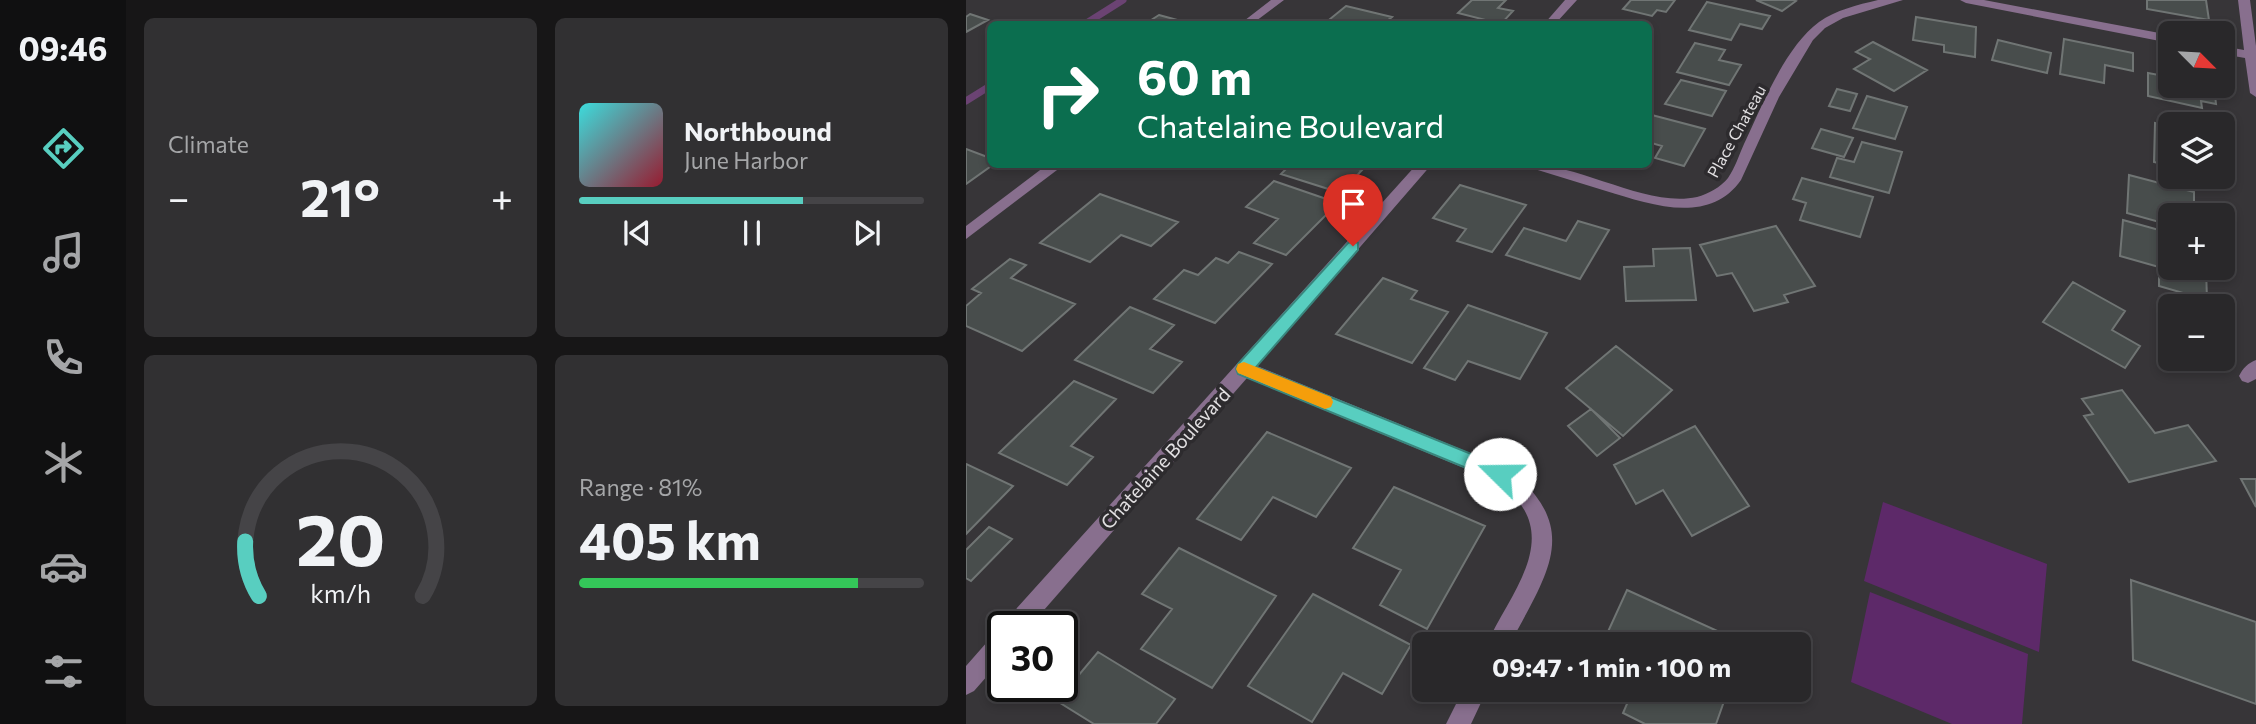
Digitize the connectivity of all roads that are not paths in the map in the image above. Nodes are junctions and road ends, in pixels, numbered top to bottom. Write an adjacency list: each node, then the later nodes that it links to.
1 (1278, 0): 6 (street)
2 (1571, 0): 7 (street)
3 (1897, 0): 14 (street, Place Chateau)
4 (1966, 0): 8 (street)
5 (2244, 0): 10 (street)
6 (1249, 21)
7 (1552, 21)
8 (2158, 37)
9 (2235, 52): 10 (street)
10 (2251, 55): 11 (street)
11 (2256, 93)
12 (1053, 168): 15 (street)
13 (1421, 168): 16 (street, Chatelaine Boulevard)
14 (1546, 168)
15 (966, 234)
16 (1244, 369): 17 (street, Chatelaine Boulevard); 18 (street)
17 (1029, 611)
18 (1504, 632)
19 (987, 659): 20 (street)
20 (966, 683)
21 (1469, 702): 22 (street)
22 (1458, 724)

